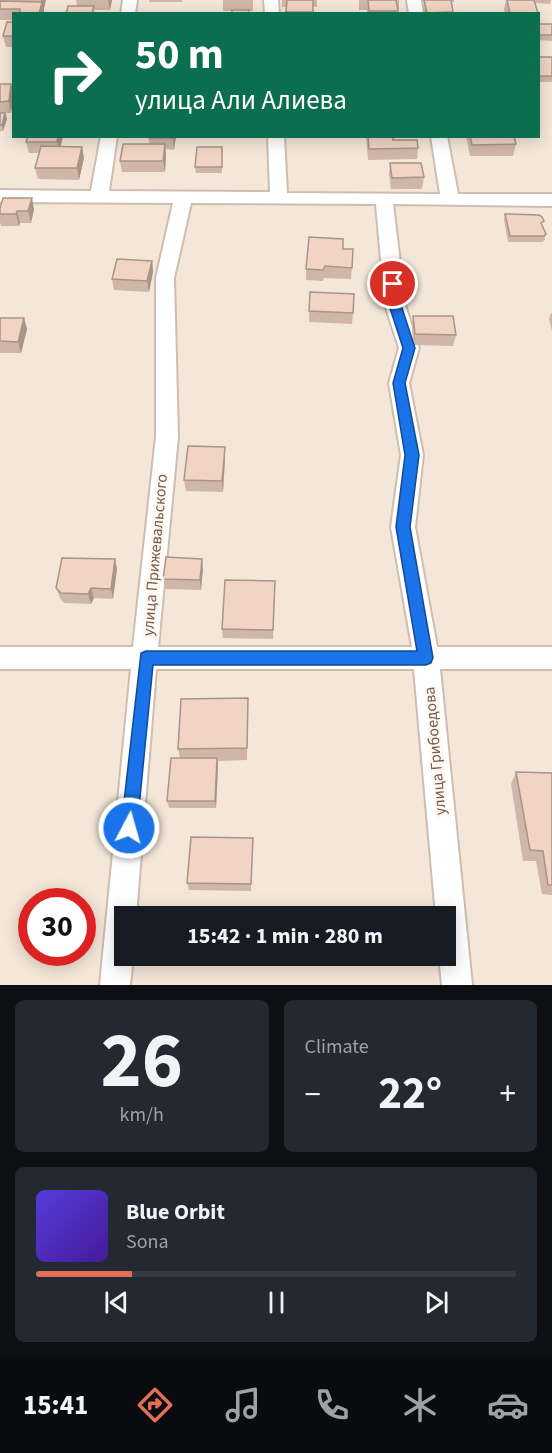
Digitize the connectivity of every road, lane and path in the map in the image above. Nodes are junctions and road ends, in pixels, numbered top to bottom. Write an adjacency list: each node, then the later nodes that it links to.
1 (109, 138): 5 (street)
2 (276, 138): 7 (street)
3 (439, 138): 9 (street)
4 (0, 196): 5 (street)
5 (99, 197): 6 (street)
6 (183, 198): 7 (street); 12 (street, улица Прижевальского)
7 (279, 199): 8 (street)
8 (384, 200): 9 (street); 13 (street, улица Грибоедова)
9 (450, 200): 10 (street)
10 (552, 200)
11 (0, 658): 12 (street)
12 (146, 658): 13 (street); 15 (street, улица Прижевальского)
13 (426, 658): 14 (street); 16 (street, улица Грибоедова)
14 (552, 658)
15 (115, 985)
16 (457, 985)

